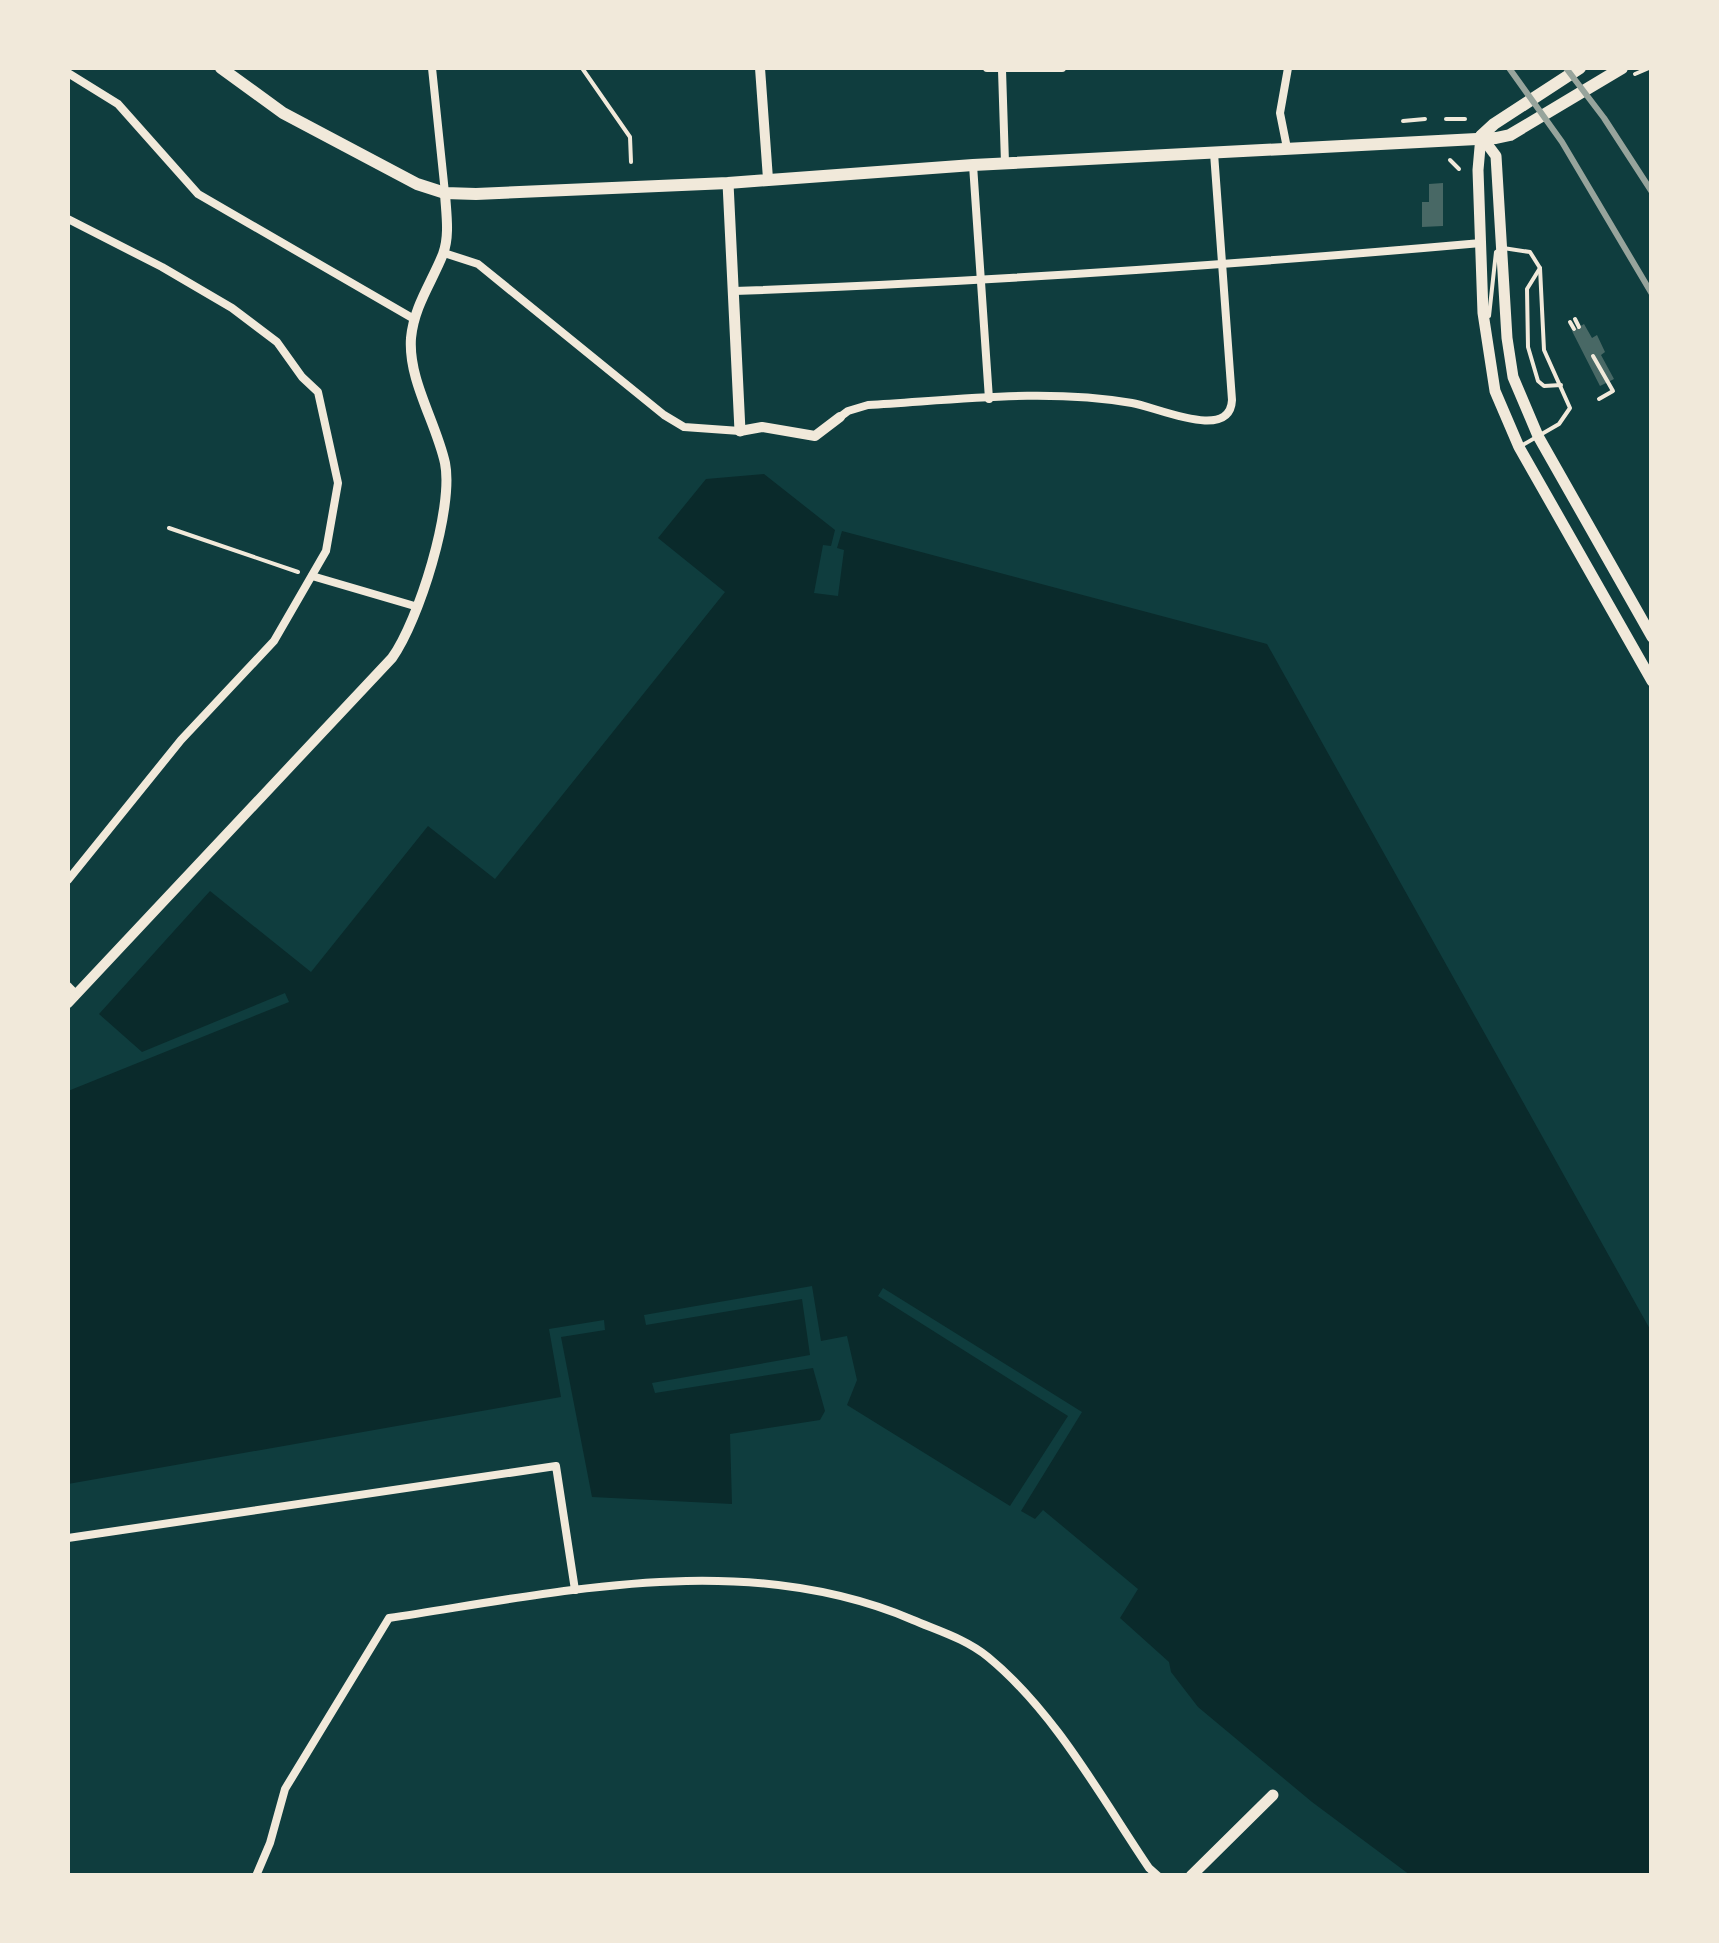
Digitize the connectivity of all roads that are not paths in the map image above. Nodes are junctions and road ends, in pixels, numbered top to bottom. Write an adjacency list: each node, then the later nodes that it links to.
1 (220, 68): 21 (highway)
2 (432, 68): 21 (street)
3 (582, 68): 16 (lane)
4 (760, 68): 19 (street)
5 (988, 68): 10 (street)
6 (1062, 68): 10 (street)
7 (1277, 68): 9 (street)
8 (1580, 68): 13 (highway)
9 (1288, 69): 14 (street)
10 (1002, 70): 17 (street)
11 (1628, 72): 13 (highway)
12 (68, 73): 30 (street)
13 (1481, 136): 14 (highway); 23 (main road); 24 (main road)
14 (1287, 148): 15 (highway)
15 (1214, 153): 17 (highway); 26 (street)
16 (631, 162)
17 (1004, 163): 18 (highway)
18 (973, 165): 19 (highway); 28 (street)
19 (768, 179): 20 (highway)
20 (728, 183): 21 (highway); 29 (main road)
21 (445, 193): 25 (street)
22 (68, 219): 38 (street)
23 (1481, 243): 26 (street); 31 (main road)
24 (1503, 248): 27 (lane); 31 (lane); 36 (main road)
25 (444, 253): 30 (street); 35 (street)
26 (1220, 266): 28 (street); 33 (street)
27 (1540, 268): 32 (lane); 32 (lane)
28 (979, 280): 29 (street); 33 (street)
29 (734, 292): 35 (main road)
30 (414, 319): 39 (street)
31 (1485, 336): 37 (main road)
32 (1562, 385): 36 (lane)
33 (989, 399): 34 (street)
34 (840, 417): 35 (street)
35 (740, 432)
36 (1538, 436): 37 (lane); 40 (main road)
37 (1520, 447): 41 (main road)
38 (312, 576): 39 (street); 42 (street)
39 (418, 607): 43 (street)
40 (1652, 637)
41 (1652, 681)
42 (68, 880)
43 (70, 994)
44 (68, 1538): 45 (street)
45 (575, 1590): 47 (street); 48 (street)
46 (1273, 1795): 49 (main road)
47 (256, 1876)
48 (1158, 1876)
49 (1192, 1876)

